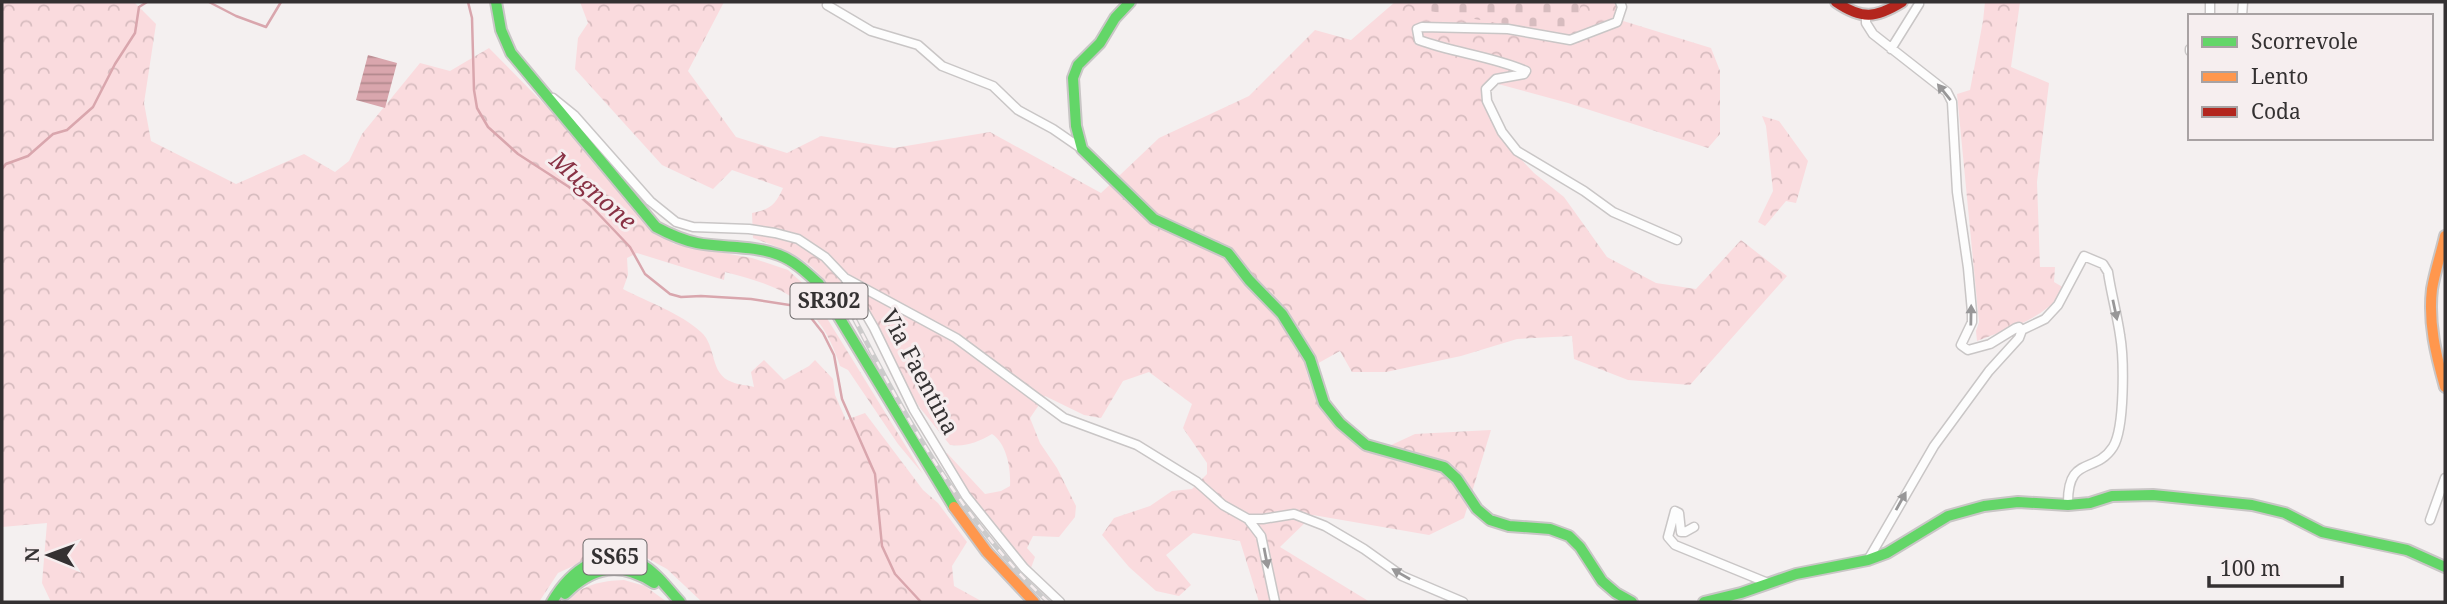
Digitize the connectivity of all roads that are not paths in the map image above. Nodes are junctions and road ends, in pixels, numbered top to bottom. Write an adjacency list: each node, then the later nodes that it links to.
1 (496, 2): 10 (street, Via Faentina / SR302)
2 (1130, 2): 11 (street)
3 (1620, 2): 13 (street)
4 (1836, 2): 8 (street)
5 (1902, 2): 8 (street)
6 (1919, 4): 9 (street)
7 (827, 5): 11 (street)
8 (1867, 16): 9 (street)
9 (1891, 49): 15 (street, one-way to 9)
10 (548, 100): 14 (street, Via Faentina); 28 (street, Via Faentina / SR302)
11 (1082, 149): 32 (street)
12 (2445, 236): 16 (street)
13 (1677, 240)
14 (845, 278): 19 (street); 29 (street, Via Faentina)
15 (2022, 330): 18 (street, one-way to 18); 22 (street, one-way to 15)
16 (2445, 387)
17 (2445, 478): 20 (street)
18 (2068, 505): 22 (street); 23 (street)
19 (1248, 519): 30 (street, one-way to 30); 31 (street, one-way to 19)
20 (2430, 520)
21 (1694, 527): 24 (street)
22 (1868, 560): 24 (street)
23 (2445, 567)
24 (1768, 583): 33 (street)
25 (552, 602): 27 (street, SS65)
26 (558, 602): 27 (street, SS65)
27 (679, 602)
28 (1034, 602)
29 (1060, 602)
30 (1275, 602)
31 (1463, 602)
32 (1632, 602)
33 (1704, 602)

